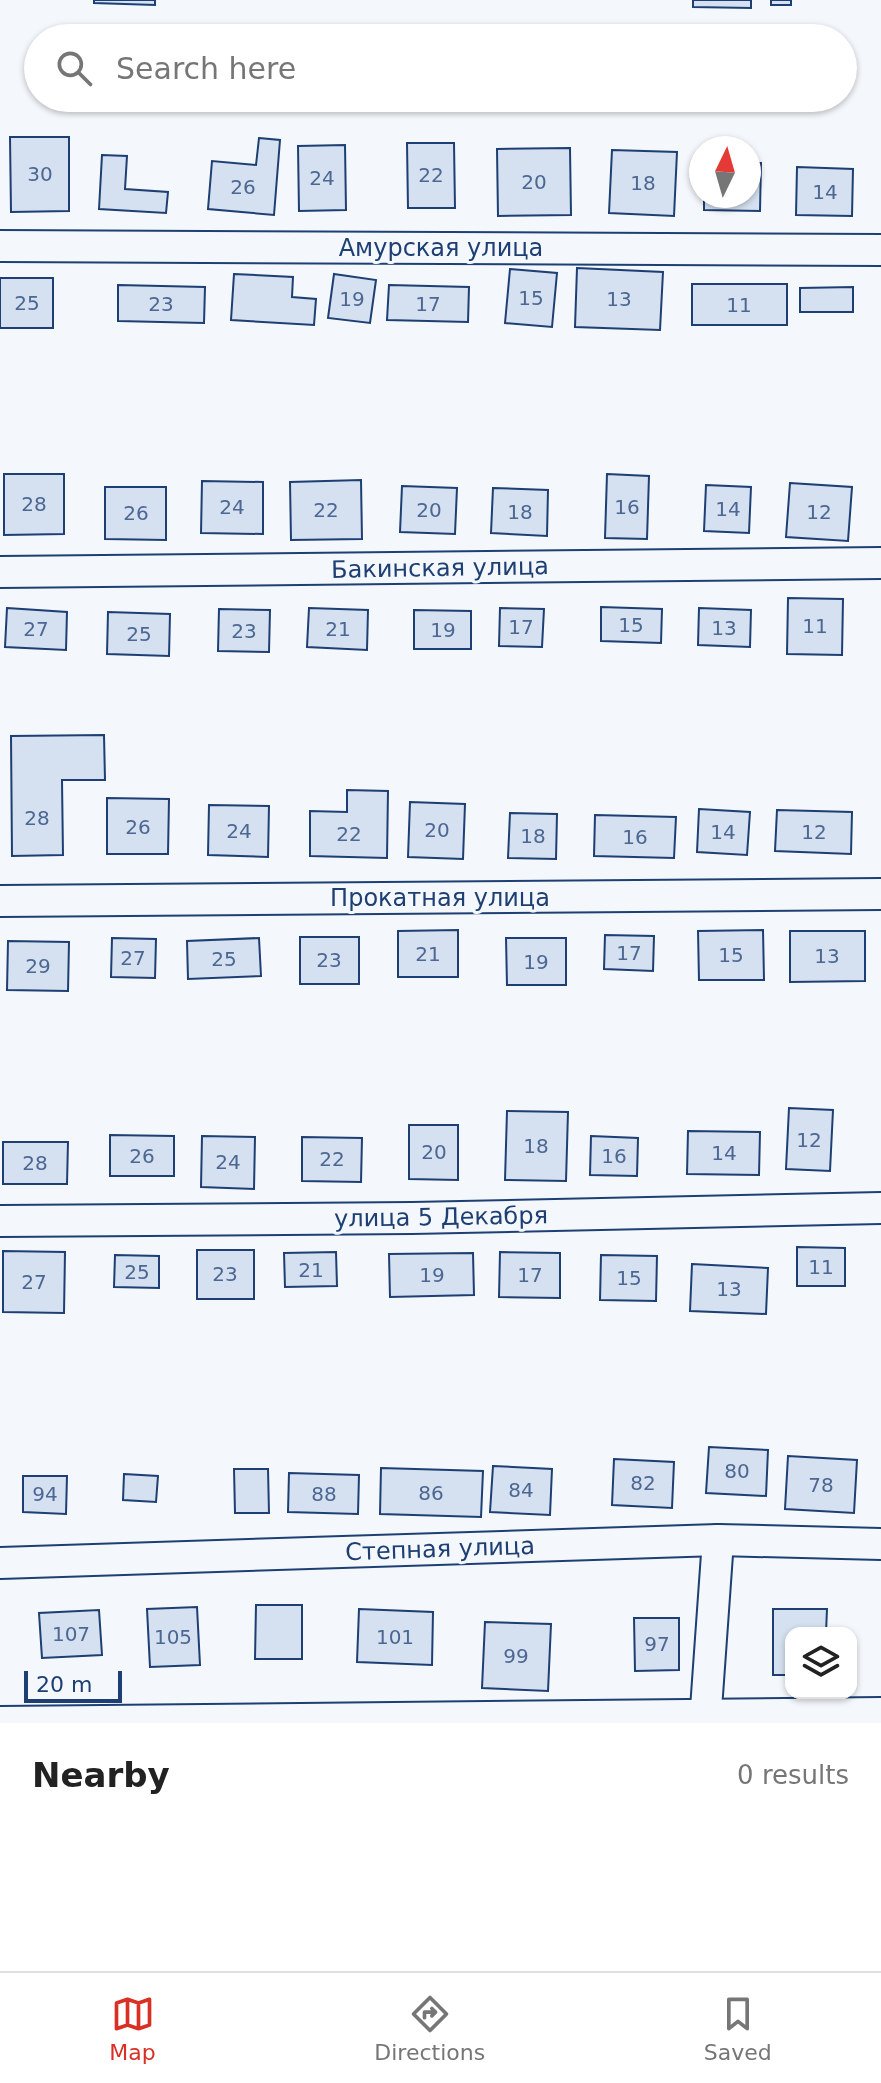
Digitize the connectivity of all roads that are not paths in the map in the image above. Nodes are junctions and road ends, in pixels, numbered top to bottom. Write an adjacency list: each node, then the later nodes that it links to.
1 (0, 246): 2 (street, Амурская улица)
2 (881, 250)
3 (881, 563): 4 (street, Бакинская улица)
4 (0, 572)
5 (881, 894): 6 (street, Прокатная улица)
6 (0, 901)
7 (881, 1208): 8 (street, улица 5 Декабря)
8 (0, 1221)
9 (718, 1540): 10 (street, Степная улица); 11 (street, Степная улица); 13 (street)
10 (881, 1544)
11 (0, 1563)
12 (881, 1713): 13 (street)
13 (705, 1718): 14 (street)
14 (0, 1722)

